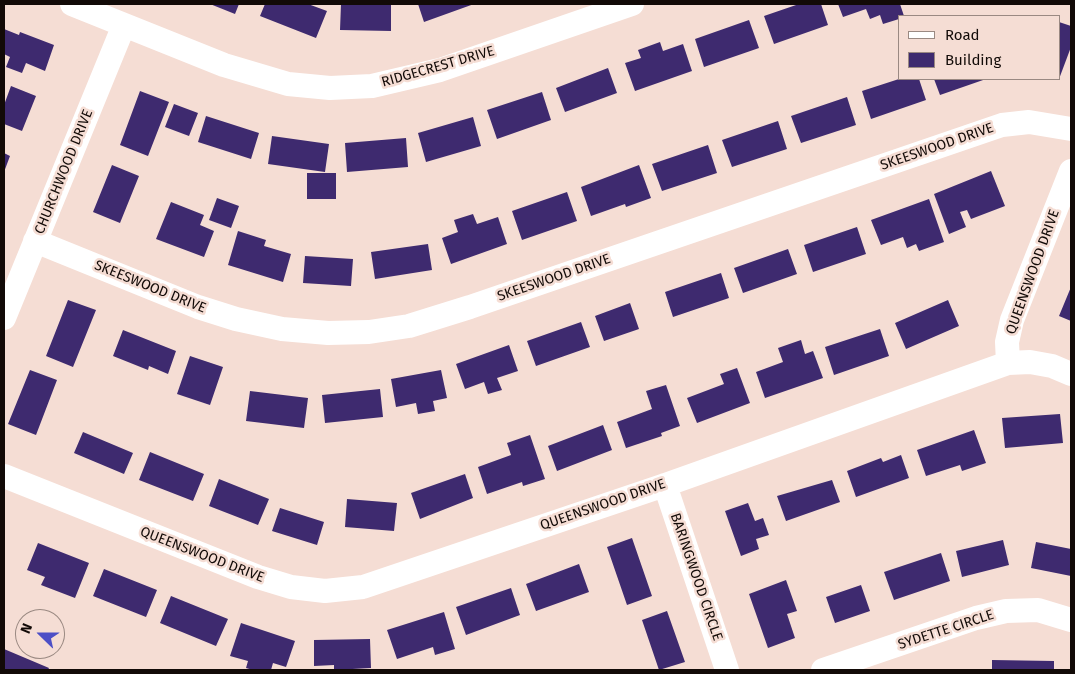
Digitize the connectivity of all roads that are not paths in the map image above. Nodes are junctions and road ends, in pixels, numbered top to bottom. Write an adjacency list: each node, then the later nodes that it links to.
1 (72, 4): 3 (street, RIDGECREST DRIVE)
2 (632, 4): 3 (street, RIDGECREST DRIVE)
3 (124, 25): 6 (street, CHURCHWOOD DRIVE)
4 (1071, 129): 6 (street, SKEESWOOD DRIVE)
5 (1071, 171): 8 (street, QUEENSWOOD DRIVE)
6 (35, 241): 7 (street, CHURCHWOOD DRIVE)
7 (4, 318)
8 (1008, 363): 9 (street); 11 (street, QUEENSWOOD DRIVE)
9 (1071, 374)
10 (4, 476): 11 (street, QUEENSWOOD DRIVE)
11 (665, 485): 13 (street, BARINGWOOD CIRCLE)
12 (1071, 620): 14 (street, SYDETTE CIRCLE)
13 (727, 670)
14 (823, 670)

